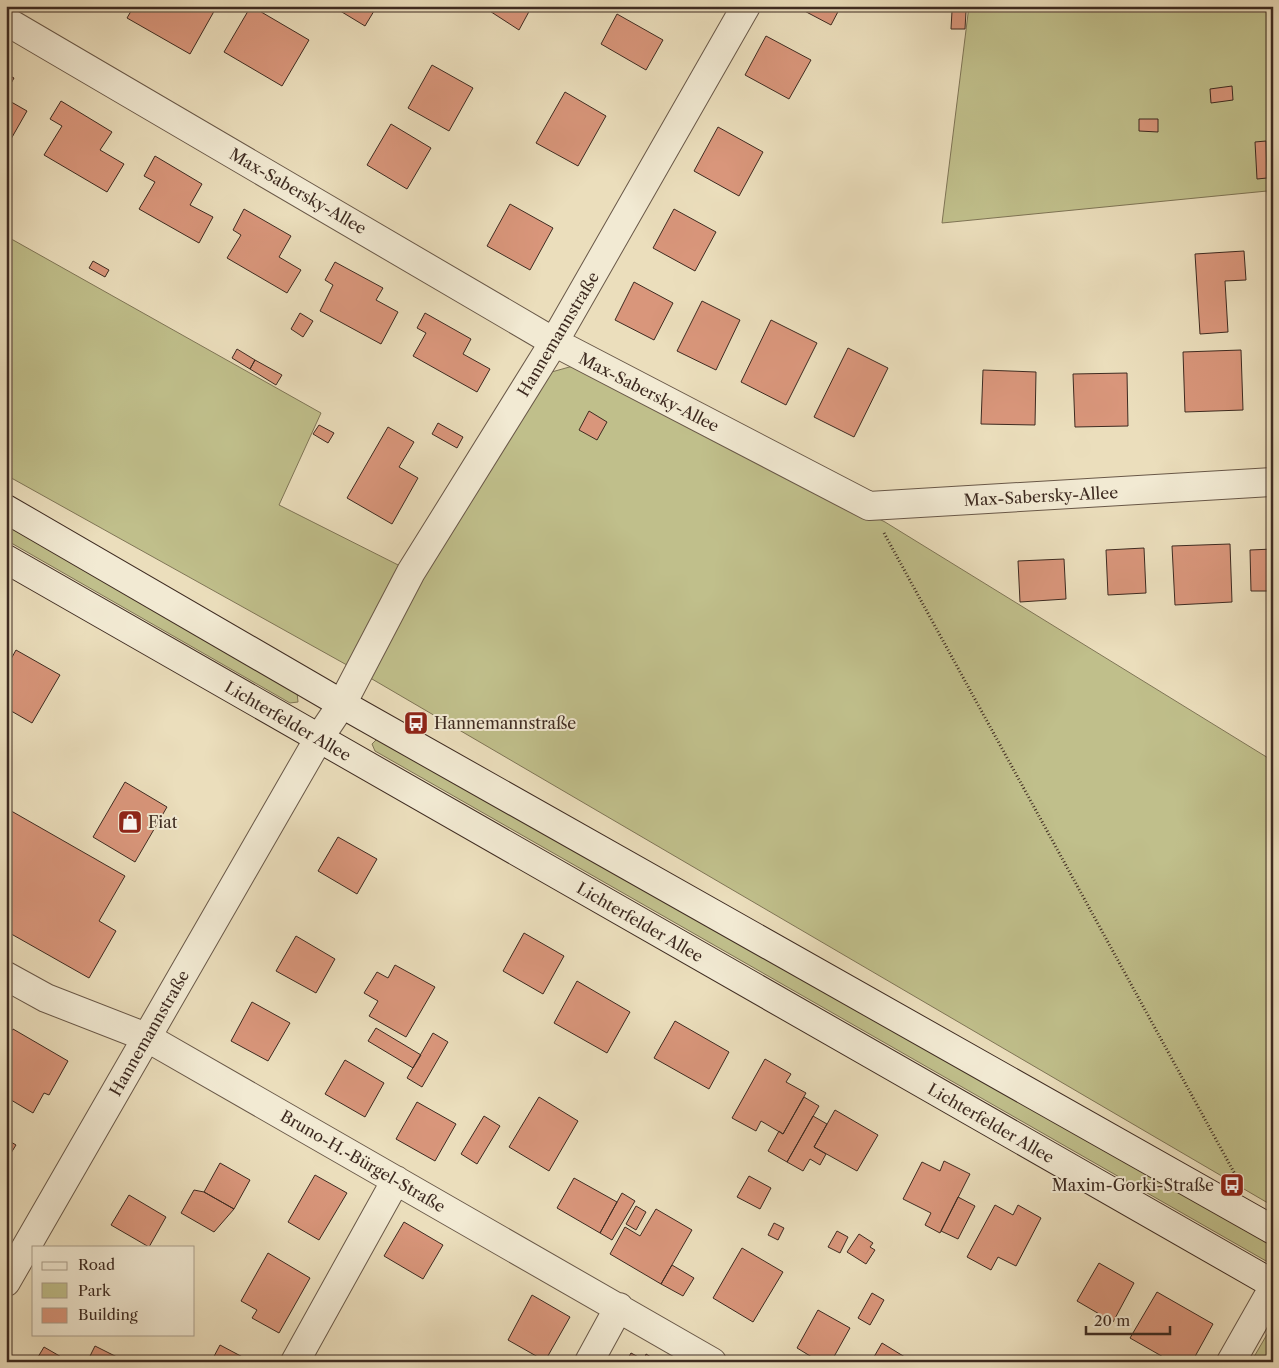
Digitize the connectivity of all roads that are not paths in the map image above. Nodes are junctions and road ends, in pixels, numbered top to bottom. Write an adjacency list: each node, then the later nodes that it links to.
1 (746, 6): 3 (street, Hannemannstraße)
2 (6, 21): 3 (street, Max-Sabersky-Allee)
3 (554, 342): 4 (street, Max-Sabersky-Allee); 7 (street, Hannemannstraße)
4 (1273, 482)
5 (6, 509): 7 (street)
6 (6, 559): 8 (street, Lichterfelder Allee)
7 (342, 704): 8 (street, Hannemannstraße); 12 (street)
8 (319, 738): 10 (street, Hannemannstraße); 14 (street, Lichterfelder Allee)
9 (6, 976): 10 (street, Bruno-H.-Bürgel-Straße)
10 (146, 1037): 11 (street, Bruno-H.-Bürgel-Straße); 13 (street, Hannemannstraße)
11 (396, 1180): 15 (street, Bruno-H.-Bürgel-Straße); 16 (street)
12 (1273, 1230)
13 (6, 1282)
14 (1273, 1286): 19 (street)
15 (618, 1307): 17 (street); 18 (street, Bruno-H.-Bürgel-Straße)
16 (295, 1362)
17 (589, 1362)
18 (712, 1362)
19 (1231, 1362)

